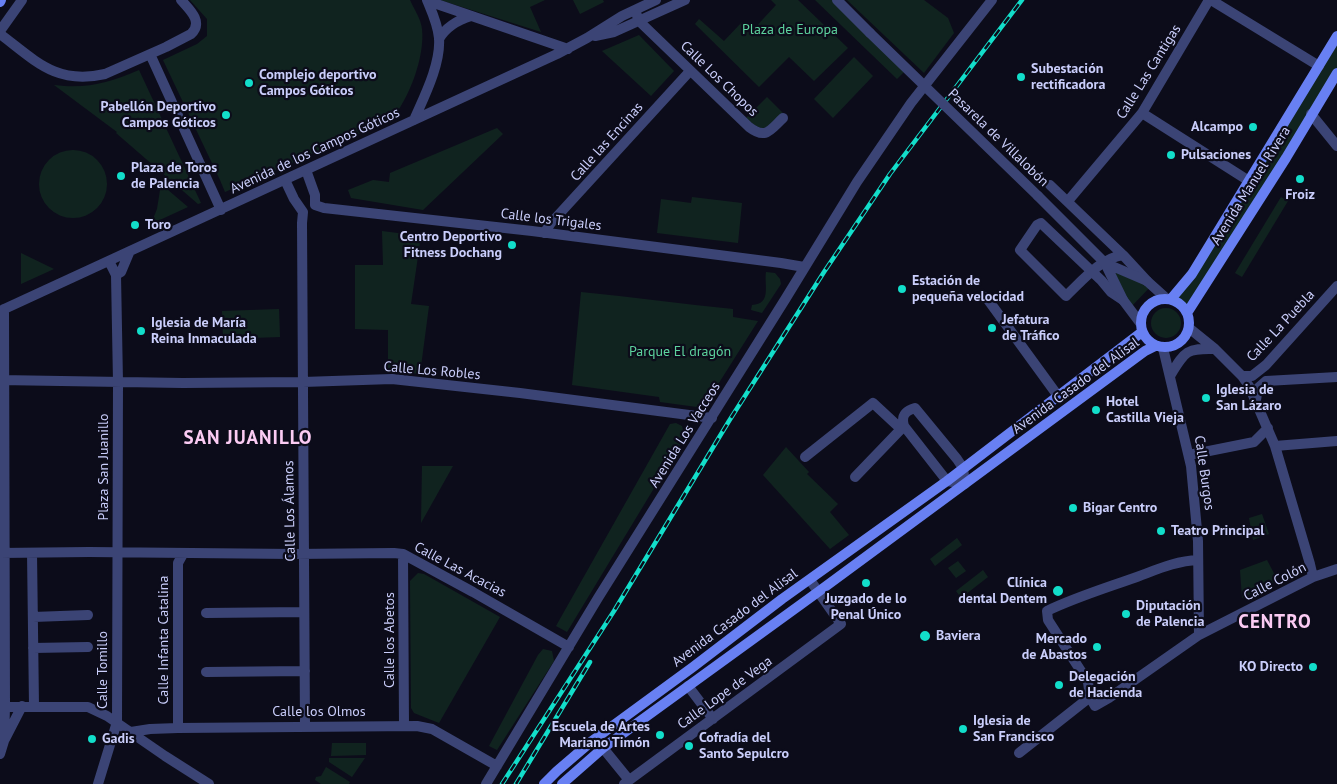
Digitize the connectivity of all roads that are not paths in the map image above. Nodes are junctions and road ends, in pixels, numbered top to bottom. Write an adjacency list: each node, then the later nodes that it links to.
1 (22, 0): 12 (street)
2 (181, 0): 17 (street)
3 (427, 0): 10 (street); 15 (street)
4 (656, 0): 9 (street, Avenida de los Campos Góticos)
5 (685, 0): 11 (street, Avenida de los Campos Góticos)
6 (837, 0): 40 (street, Pasarela de Villalobón, bridge)
7 (992, 0): 41 (street, Avenida Los Vacceos)
8 (1210, 0): 18 (street); 21 (street, Calle Las Cantigas)
9 (635, 10): 11 (street); 14 (street, Avenida de los Campos Góticos)
10 (471, 16): 15 (street); 16 (street)
11 (639, 21): 14 (street, Avenida de los Campos Góticos); 19 (street, Calle Los Chopos)
12 (0, 32): 17 (street)
13 (1337, 36): 18 (main road, Avenida Manuel Rivera)
14 (587, 38): 16 (street, Avenida de los Campos Góticos)
15 (439, 39): 24 (street)
16 (568, 49): 24 (street, Avenida de los Campos Góticos)
17 (150, 54): 34 (street)
18 (1320, 66): 29 (main road, Avenida Manuel Rivera)
19 (690, 71): 23 (street, Calle Los Chopos); 36 (street, Calle las Encinas)
20 (1337, 73): 22 (main road, Avenida Manuel Rivera)
21 (1142, 113): 29 (street); 32 (street, Calle Las Cantigas)
22 (1311, 114): 25 (street); 50 (main road, Avenida Manuel Rivera)
23 (783, 118)
24 (414, 120): 26 (street, Avenida de los Campos Góticos)
25 (1337, 146)
26 (319, 164): 27 (street, Avenida de los Campos Góticos); 30 (street)
27 (306, 170): 28 (street, Avenida de los Campos Góticos); 30 (street)
28 (284, 180): 34 (street, Avenida de los Campos Góticos); 35 (street)
29 (1249, 181): 47 (main road, Avenida Manuel Rivera)
30 (312, 184): 33 (street)
31 (1050, 185): 32 (street)
32 (1068, 202): 38 (street)
33 (315, 205): 35 (street); 36 (street, Calle los Trigales)
34 (221, 210): 37 (street, Avenida de los Campos Góticos)
35 (303, 212): 62 (street, Calle Los Álamos)
36 (544, 233): 41 (street, Calle los Trigales)
37 (129, 252): 39 (street, Avenida de los Campos Góticos); 43 (street)
38 (1124, 255): 40 (street); 44 (street)
39 (109, 262): 43 (street); 49 (street, Avenida de los Campos Góticos)
40 (1105, 263): 42 (street); 44 (street); 48 (street)
41 (804, 267): 65 (street, Avenida Los Vacceos)
42 (1092, 272): 42 (street); 48 (street)
43 (116, 275): 61 (street, Plaza San Juanillo)
44 (1147, 281): 47 (street)
45 (1337, 286): 55 (street, Calle La Puebla)
46 (986, 298): 63 (street)
47 (1169, 299): 50 (main road); 51 (main road)
48 (1123, 300): 51 (street)
49 (2, 310): 59 (street)
50 (1187, 313): 52 (main road)
51 (1142, 328): 53 (main road); 63 (main road, Avenida Casado del Alisal)
52 (1189, 328): 53 (main road); 54 (street)
53 (1159, 347): 56 (street, Calle Burgos); 76 (main road, Avenida Casado del Alisal)
54 (1215, 349): 56 (street); 57 (street)
55 (1268, 362): 57 (street, Calle La Puebla); 60 (street)
56 (1170, 376): 71 (street, Calle Burgos)
57 (1242, 376): 64 (street)
58 (1337, 377): 60 (street)
59 (2, 380): 61 (street, Calle Los Robles); 68 (street)
60 (1274, 380): 64 (street)
61 (118, 382): 62 (street, Calle Los Robles); 79 (street, Plaza San Juanillo)
62 (303, 382): 65 (street, Calle Los Robles); 81 (street, Calle Los Álamos)
63 (1058, 396): 73 (main road, Avenida Casado del Alisal)
64 (1256, 400): 67 (street)
65 (712, 418): 95 (street, Avenida Los Vacceos)
66 (903, 428): 72 (street); 73 (street); 74 (street); 75 (street)
67 (1268, 428): 70 (street); 71 (street)
68 (2, 439): 77 (street)
69 (1337, 441): 70 (street)
70 (1274, 446): 85 (street)
71 (1189, 455): 83 (street, Calle Burgos)
72 (805, 457)
73 (963, 468): 75 (main road, Avenida Casado del Alisal); 76 (street)
74 (855, 477)
75 (947, 481): 76 (street); 86 (main road, Avenida Casado del Alisal)
76 (966, 484): 87 (main road, Avenida Casado del Alisal)
77 (2, 553): 78 (street, Calle Las Acacias); 91 (street)
78 (32, 553): 79 (street, Calle Las Acacias); 92 (street)
79 (117, 553): 80 (street, Calle Las Acacias); 106 (street, Calle Tomillo)
80 (183, 554): 81 (street, Calle Las Acacias); 109 (street, Calle Infanta Catalina)
81 (304, 554): 82 (street, Calle Las Acacias); 88 (street, Calle Los Álamos)
82 (404, 554): 95 (street, Calle Las Acacias); 108 (street, Calle los Abetos)
83 (1198, 560): 93 (street, Calle Burgos); 101 (street)
84 (1337, 568): 85 (street, Calle Colón)
85 (1313, 578): 93 (street, Calle Colón)
86 (810, 580): 87 (street); 122 (main road, Avenida Casado del Alisal)
87 (818, 592): 100 (main road, Avenida Casado del Alisal); 105 (street, Calle Lope de Vega)
88 (304, 612): 89 (street); 98 (street, Calle Los Álamos)
89 (206, 613)
90 (88, 615): 92 (street)
91 (2, 616): 97 (street)
92 (33, 617): 96 (street)
93 (1199, 636): 101 (street, Calle Colón)
94 (88, 647): 96 (street)
95 (569, 647): 117 (street, Avenida Los Vacceos)
96 (34, 648): 103 (street)
97 (2, 659): 104 (street)
98 (305, 671): 99 (street); 107 (street, Calle Los Álamos)
99 (206, 672)
100 (688, 686): 105 (street); 114 (main road, Avenida Casado del Alisal)
101 (1092, 702): 115 (street, Calle Colón)
102 (22, 706): 103 (street); 104 (street); 112 (street)
103 (34, 706): 106 (street)
104 (2, 707): 112 (street)
105 (713, 719): 118 (street, Calle Lope de Vega)
106 (117, 722): 111 (street); 119 (street, Calle Tomillo)
107 (305, 726): 108 (street, Calle los Olmos); 109 (street, Calle los Olmos)
108 (404, 726): 117 (street, Calle los Olmos)
109 (178, 728): 110 (street, Calle los Olmos)
110 (150, 729): 111 (street, Calle los Olmos); 113 (street)
111 (130, 732): 113 (street)
112 (4, 740): 116 (street)
113 (147, 744): 120 (street)
114 (603, 748): 118 (street); 123 (main road, Avenida Casado del Alisal)
115 (1019, 753)
116 (0, 754)
117 (497, 766): 121 (street, Avenida Los Vacceos)
118 (626, 782)
119 (98, 784)
120 (209, 784)
121 (486, 784)
122 (544, 784)
123 (562, 784)

